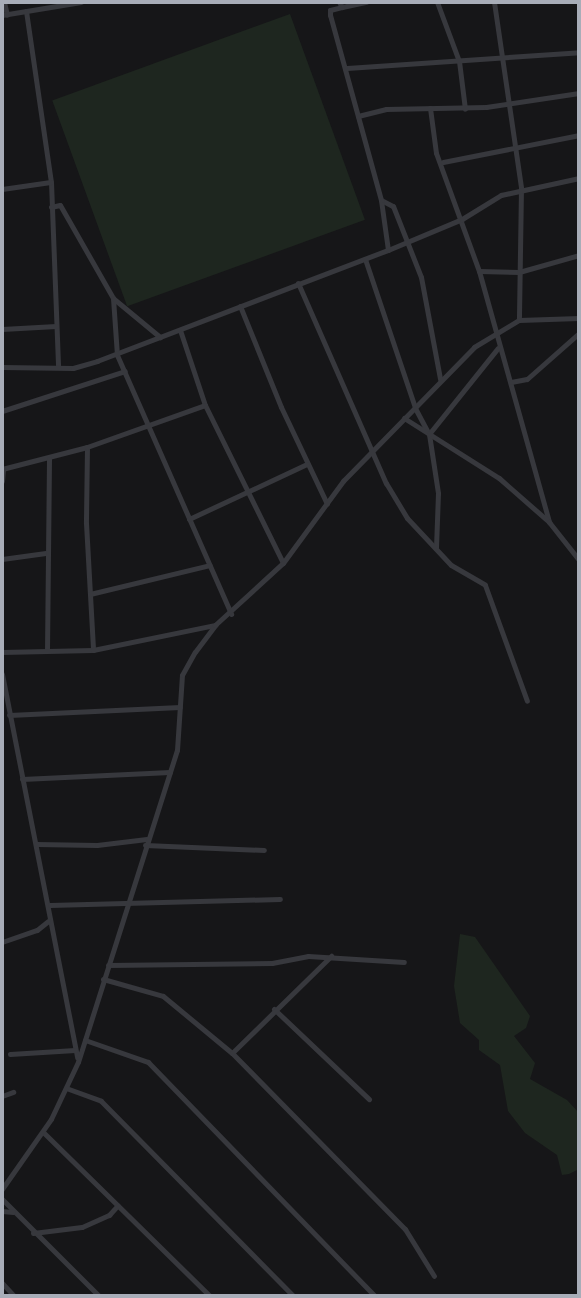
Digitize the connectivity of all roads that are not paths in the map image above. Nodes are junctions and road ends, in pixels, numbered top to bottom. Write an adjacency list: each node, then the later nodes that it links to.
1 (4, 2): 8 (street)
2 (81, 2): 7 (street)
3 (366, 2): 6 (street)
4 (438, 2): 11 (street)
5 (494, 2): 10 (street)
6 (341, 4): 12 (street)
7 (26, 11): 8 (street); 22 (street)
8 (4, 15)
9 (579, 52): 10 (street)
10 (503, 55): 11 (street); 14 (street)
11 (459, 61): 12 (street); 16 (street)
12 (347, 68): 17 (street)
13 (579, 93): 14 (street)
14 (512, 104): 16 (street); 19 (street)
15 (430, 108): 16 (street); 17 (street); 20 (street)
16 (465, 109)
17 (358, 116): 25 (street)
18 (579, 135): 19 (street)
19 (513, 146): 20 (street); 23 (street)
20 (443, 162): 27 (street)
21 (579, 178): 23 (street)
22 (51, 182): 24 (street); 26 (street)
23 (521, 188): 27 (street); 33 (street)
24 (2, 189)
25 (381, 200): 28 (street); 29 (street)
26 (51, 207): 35 (street); 39 (street)
27 (462, 219): 28 (street); 32 (street)
28 (409, 242): 29 (street); 50 (street)
29 (388, 250): 31 (street)
30 (579, 255): 33 (street)
31 (365, 259): 34 (street); 53 (street)
32 (479, 271): 33 (street); 42 (street)
33 (519, 272): 38 (street)
34 (298, 283): 36 (street); 59 (street)
35 (113, 298): 44 (street); 46 (street)
36 (240, 306): 41 (street); 61 (street)
37 (579, 318): 38 (street)
38 (519, 320): 42 (street)
39 (56, 326): 40 (street); 47 (street)
40 (2, 329)
41 (180, 330): 44 (street); 52 (street)
42 (496, 332): 45 (street); 50 (street)
43 (579, 333): 51 (street)
44 (160, 337): 46 (street)
45 (498, 348): 51 (street); 57 (street)
46 (117, 355): 47 (street); 49 (street)
47 (58, 366): 48 (street)
48 (2, 367)
49 (125, 371): 54 (street); 56 (street)
50 (440, 379): 53 (street)
51 (511, 382): 67 (street)
52 (205, 405): 56 (street); 64 (street)
53 (415, 408): 55 (street); 57 (street)
54 (2, 411)
55 (404, 418): 57 (street); 59 (street)
56 (147, 425): 58 (street); 66 (street)
57 (429, 434): 67 (street); 68 (street)
58 (87, 447): 60 (street); 74 (street)
59 (375, 449): 65 (street); 68 (street)
60 (49, 459): 62 (street); 69 (street)
61 (307, 464): 64 (street); 65 (street)
62 (2, 469): 63 (street)
63 (2, 481)
64 (246, 490): 66 (street); 72 (street)
65 (327, 504): 72 (street)
66 (189, 519): 73 (street)
67 (549, 522): 71 (street)
68 (436, 548): 81 (street)
69 (46, 553): 70 (street); 78 (street)
70 (2, 558)
71 (579, 560)
72 (283, 564): 75 (street)
73 (210, 565): 74 (street); 75 (street)
74 (90, 594): 77 (street)
75 (232, 614): 76 (street)
76 (215, 625): 77 (street); 82 (street)
77 (93, 650): 78 (street)
78 (47, 651): 79 (street)
79 (2, 652)
80 (2, 674): 83 (street)
81 (527, 701)
82 (180, 707): 83 (street); 84 (street)
83 (9, 715): 85 (street)
84 (170, 772): 85 (street); 86 (street)
85 (22, 779): 87 (street)
86 (146, 842): 87 (street); 88 (street); 91 (street)
87 (36, 844): 90 (street)
88 (264, 850)
89 (280, 899): 91 (street)
90 (50, 905): 91 (street); 92 (street)
91 (126, 906): 96 (street)
92 (48, 921): 93 (street); 100 (street)
93 (2, 942)
94 (331, 956): 95 (street); 96 (street); 98 (street)
95 (404, 962)
96 (108, 965): 97 (street)
97 (103, 979): 99 (street); 101 (street)
98 (274, 1009): 101 (street); 107 (street)
99 (85, 1040): 103 (street); 121 (street)
100 (75, 1050): 102 (street); 103 (street)
101 (232, 1053): 115 (street)
102 (10, 1055)
103 (78, 1062): 104 (street)
104 (66, 1088): 108 (street); 120 (street)
105 (13, 1092): 106 (street)
106 (2, 1096)
107 (369, 1099)
108 (43, 1132): 109 (street); 111 (street)
109 (2, 1189)
110 (2, 1199): 113 (street)
111 (118, 1205): 114 (street); 119 (street)
112 (2, 1211): 113 (street)
113 (13, 1212): 114 (street)
114 (33, 1233): 118 (street)
115 (434, 1276)
116 (2, 1283): 117 (street)
117 (14, 1296)
118 (99, 1296)
119 (210, 1296)
120 (293, 1296)
121 (375, 1296)

